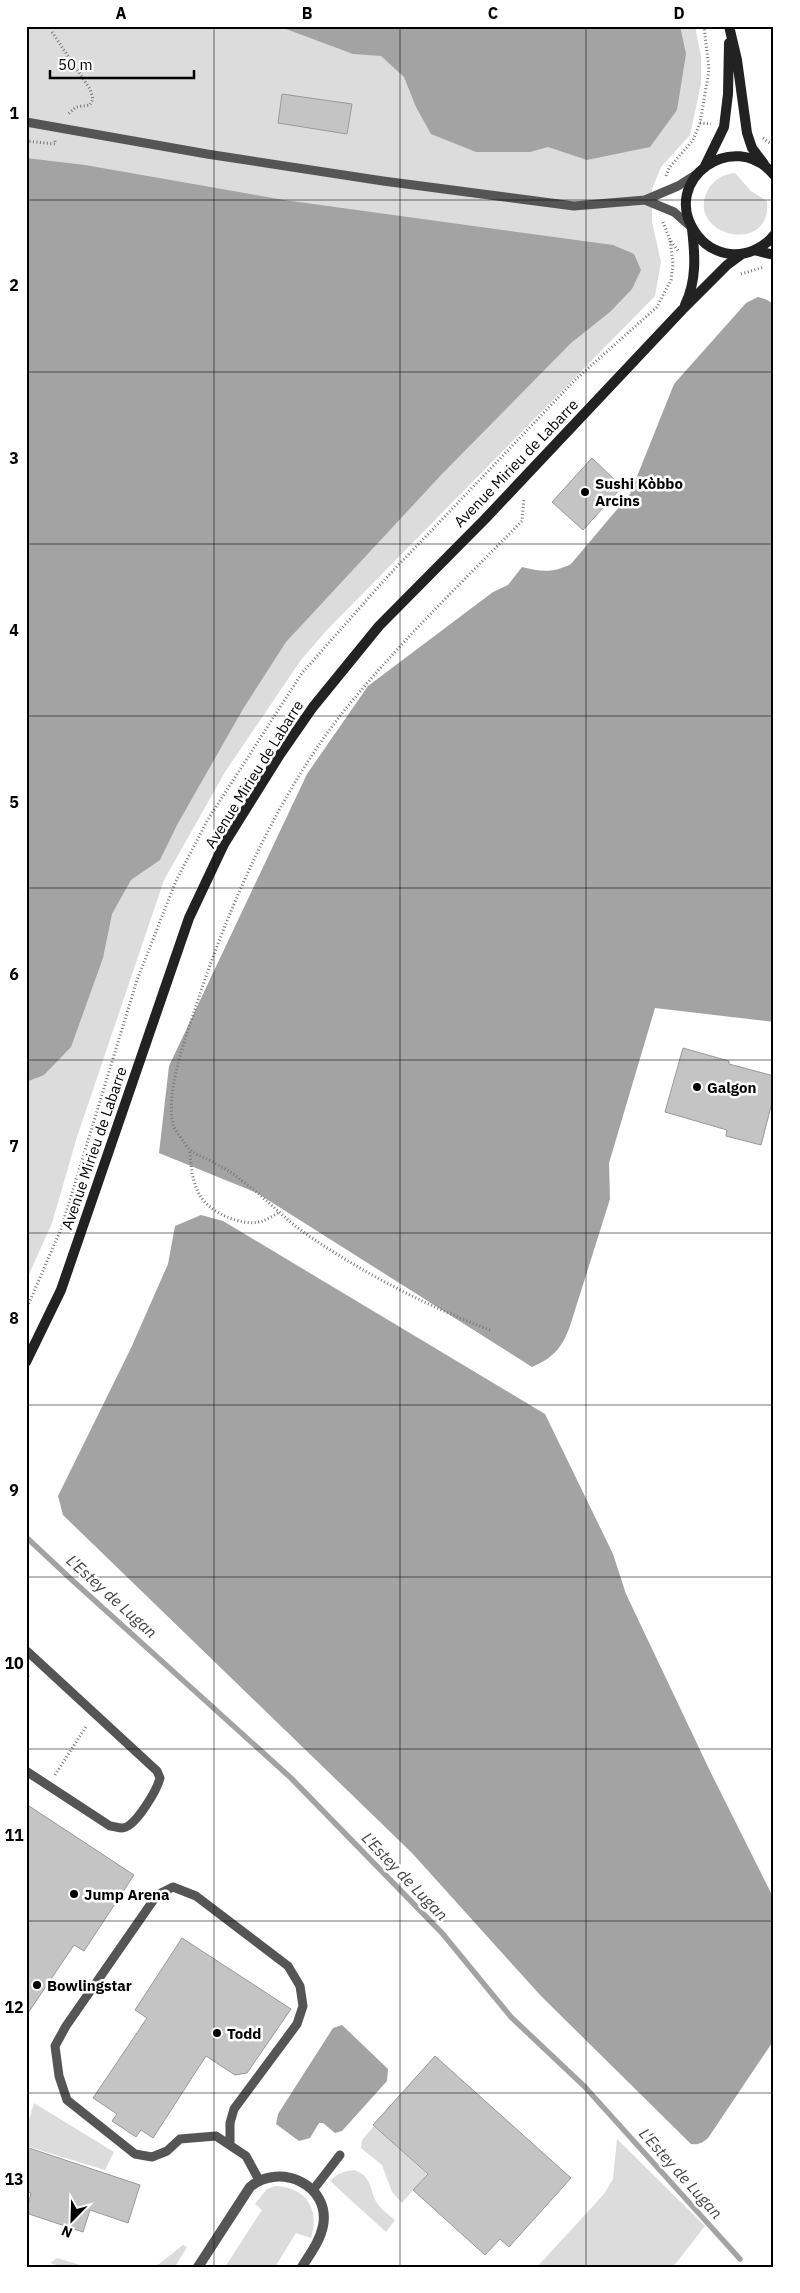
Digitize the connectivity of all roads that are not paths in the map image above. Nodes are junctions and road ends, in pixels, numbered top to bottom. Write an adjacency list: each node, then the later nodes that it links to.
1 (729, 26): 3 (main road); 4 (main road)
2 (26, 122): 6 (lane)
3 (764, 165): 4 (main road); 5 (main road)
4 (701, 170): 6 (lane); 7 (main road, Avenue Mirieu de Labarre)
5 (774, 175)
6 (645, 200): 7 (lane)
7 (691, 227): 10 (main road); 12 (main road, Avenue Mirieu de Labarre)
8 (774, 235): 9 (main road)
9 (754, 250): 10 (main road); 11 (main road)
10 (742, 254): 12 (main road, Avenue Mirieu de Labarre)
11 (774, 255)
12 (682, 310): 13 (main road, Avenue Mirieu de Labarre)
13 (26, 1362)
14 (27, 1652): 15 (lane)
15 (26, 1771)
16 (230, 2145): 16 (lane); 18 (lane)
17 (340, 2154): 19 (lane)
18 (259, 2180): 19 (street); 20 (street)
19 (313, 2190): 21 (street)
20 (198, 2267)
21 (302, 2267)

